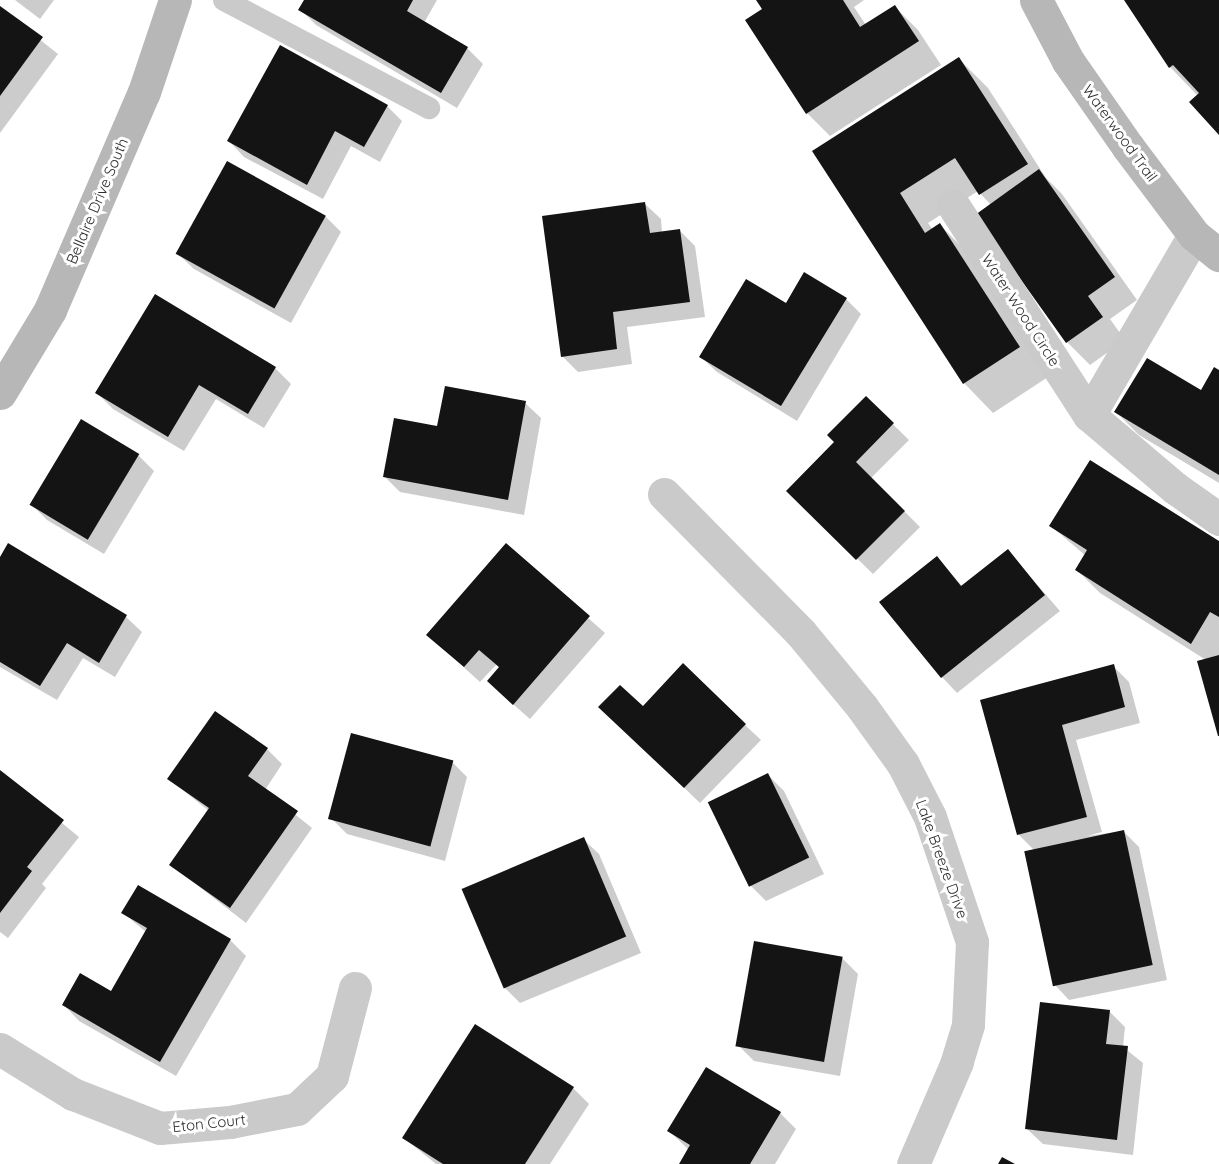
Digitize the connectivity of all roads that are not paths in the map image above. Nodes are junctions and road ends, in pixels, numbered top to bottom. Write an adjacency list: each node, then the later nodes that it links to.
1 (175, 0): 8 (street, Bellaire Drive South)
2 (224, 0): 4 (lane)
3 (1035, 0): 6 (street, Waterwood Trail)
4 (429, 108)
5 (953, 205): 9 (street, Water Wood Circle)
6 (1194, 235): 7 (street, Waterwood Trail); 9 (street)
7 (1219, 255)
8 (0, 393)
9 (1089, 415): 11 (street, Water Wood Circle)
10 (664, 494): 14 (street, Lake Breeze Drive)
11 (1219, 519)
12 (355, 988): 13 (street, Eton Court)
13 (0, 1049)
14 (913, 1164)

